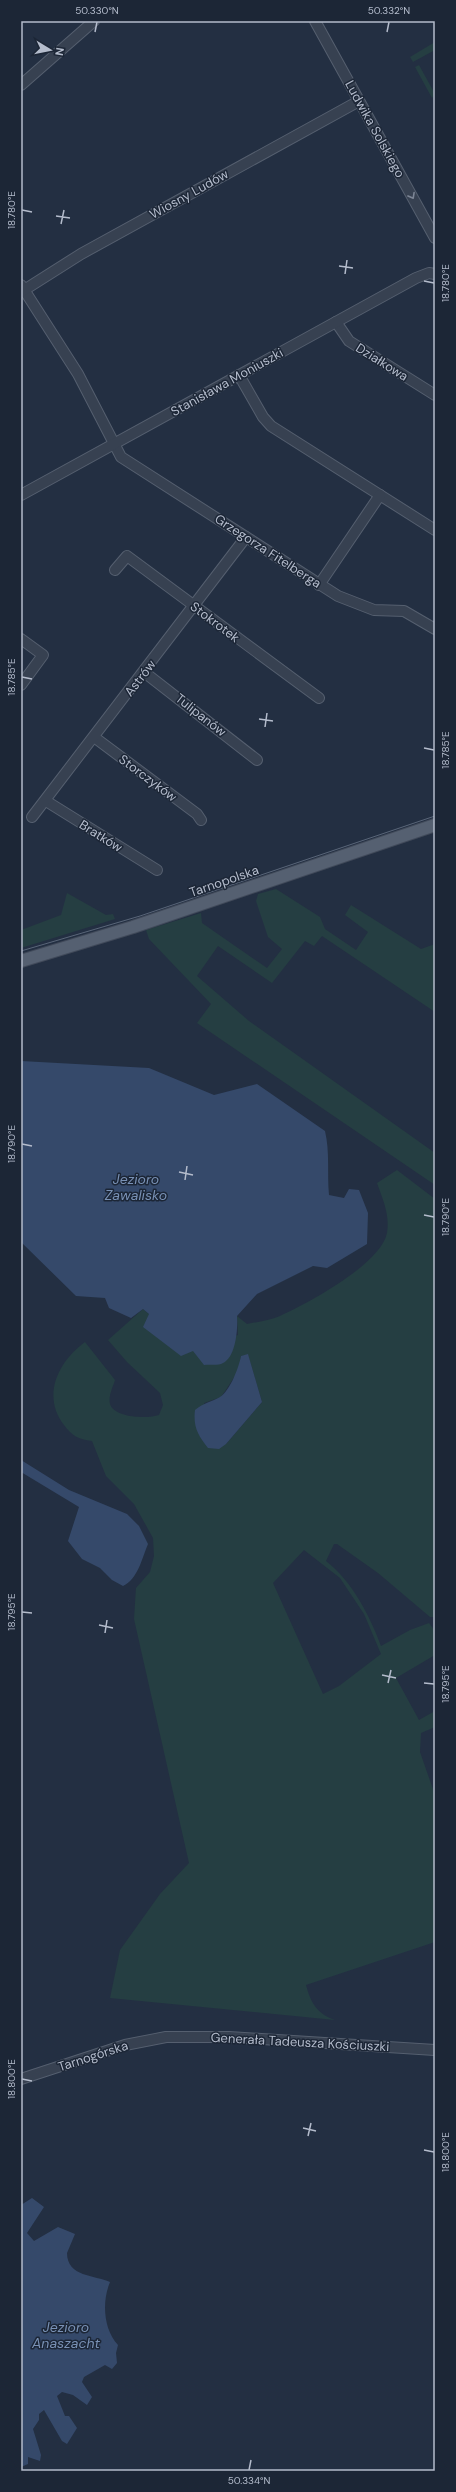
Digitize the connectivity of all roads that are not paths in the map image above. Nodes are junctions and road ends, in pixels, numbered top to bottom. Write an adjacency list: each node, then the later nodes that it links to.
1 (94, 21): 3 (street)
2 (314, 21): 4 (street, Ludwika Solskiego)
3 (21, 85)
4 (359, 101): 5 (street, Ludwika Solskiego, one-way to 5); 7 (street, Wiosny Ludów)
5 (435, 238)
6 (435, 274): 8 (street, Stanisława Moniuszki)
7 (22, 289): 11 (street, Grzegorza Fitelberga)
8 (336, 322): 9 (street, Stanisława Moniuszki); 10 (street, Działkowa)
9 (240, 375): 11 (street, Stanisława Moniuszki); 13 (street)
10 (435, 395)
11 (114, 444): 12 (street, Stanisława Moniuszki); 15 (street, Grzegorza Fitelberga)
12 (21, 495)
13 (380, 495): 14 (street); 17 (street)
14 (435, 529)
15 (246, 537): 17 (street, Grzegorza Fitelberga); 18 (street, Astrów)
16 (115, 570): 18 (street, Stokrotek)
17 (319, 585): 19 (street, Grzegorza Fitelberga)
18 (195, 606): 21 (street, Astrów); 23 (street, Stokrotek)
19 (435, 629)
20 (21, 639): 22 (street)
21 (144, 672): 24 (street, Astrów); 25 (street, Tulipanów)
22 (21, 685)
23 (319, 698)
24 (94, 738): 26 (street, Astrów); 28 (street, Storczyków)
25 (257, 760)
26 (46, 801): 27 (street, Astrów); 30 (street, Bratków)
27 (32, 817)
28 (201, 820)
29 (435, 825): 31 (main road, Tarnopolska)
30 (157, 870)
31 (21, 961)
32 (166, 2037): 33 (street, Generała Tadeusza Kościuszki); 34 (street, Tarnogórska)
33 (435, 2050)
34 (21, 2079)

